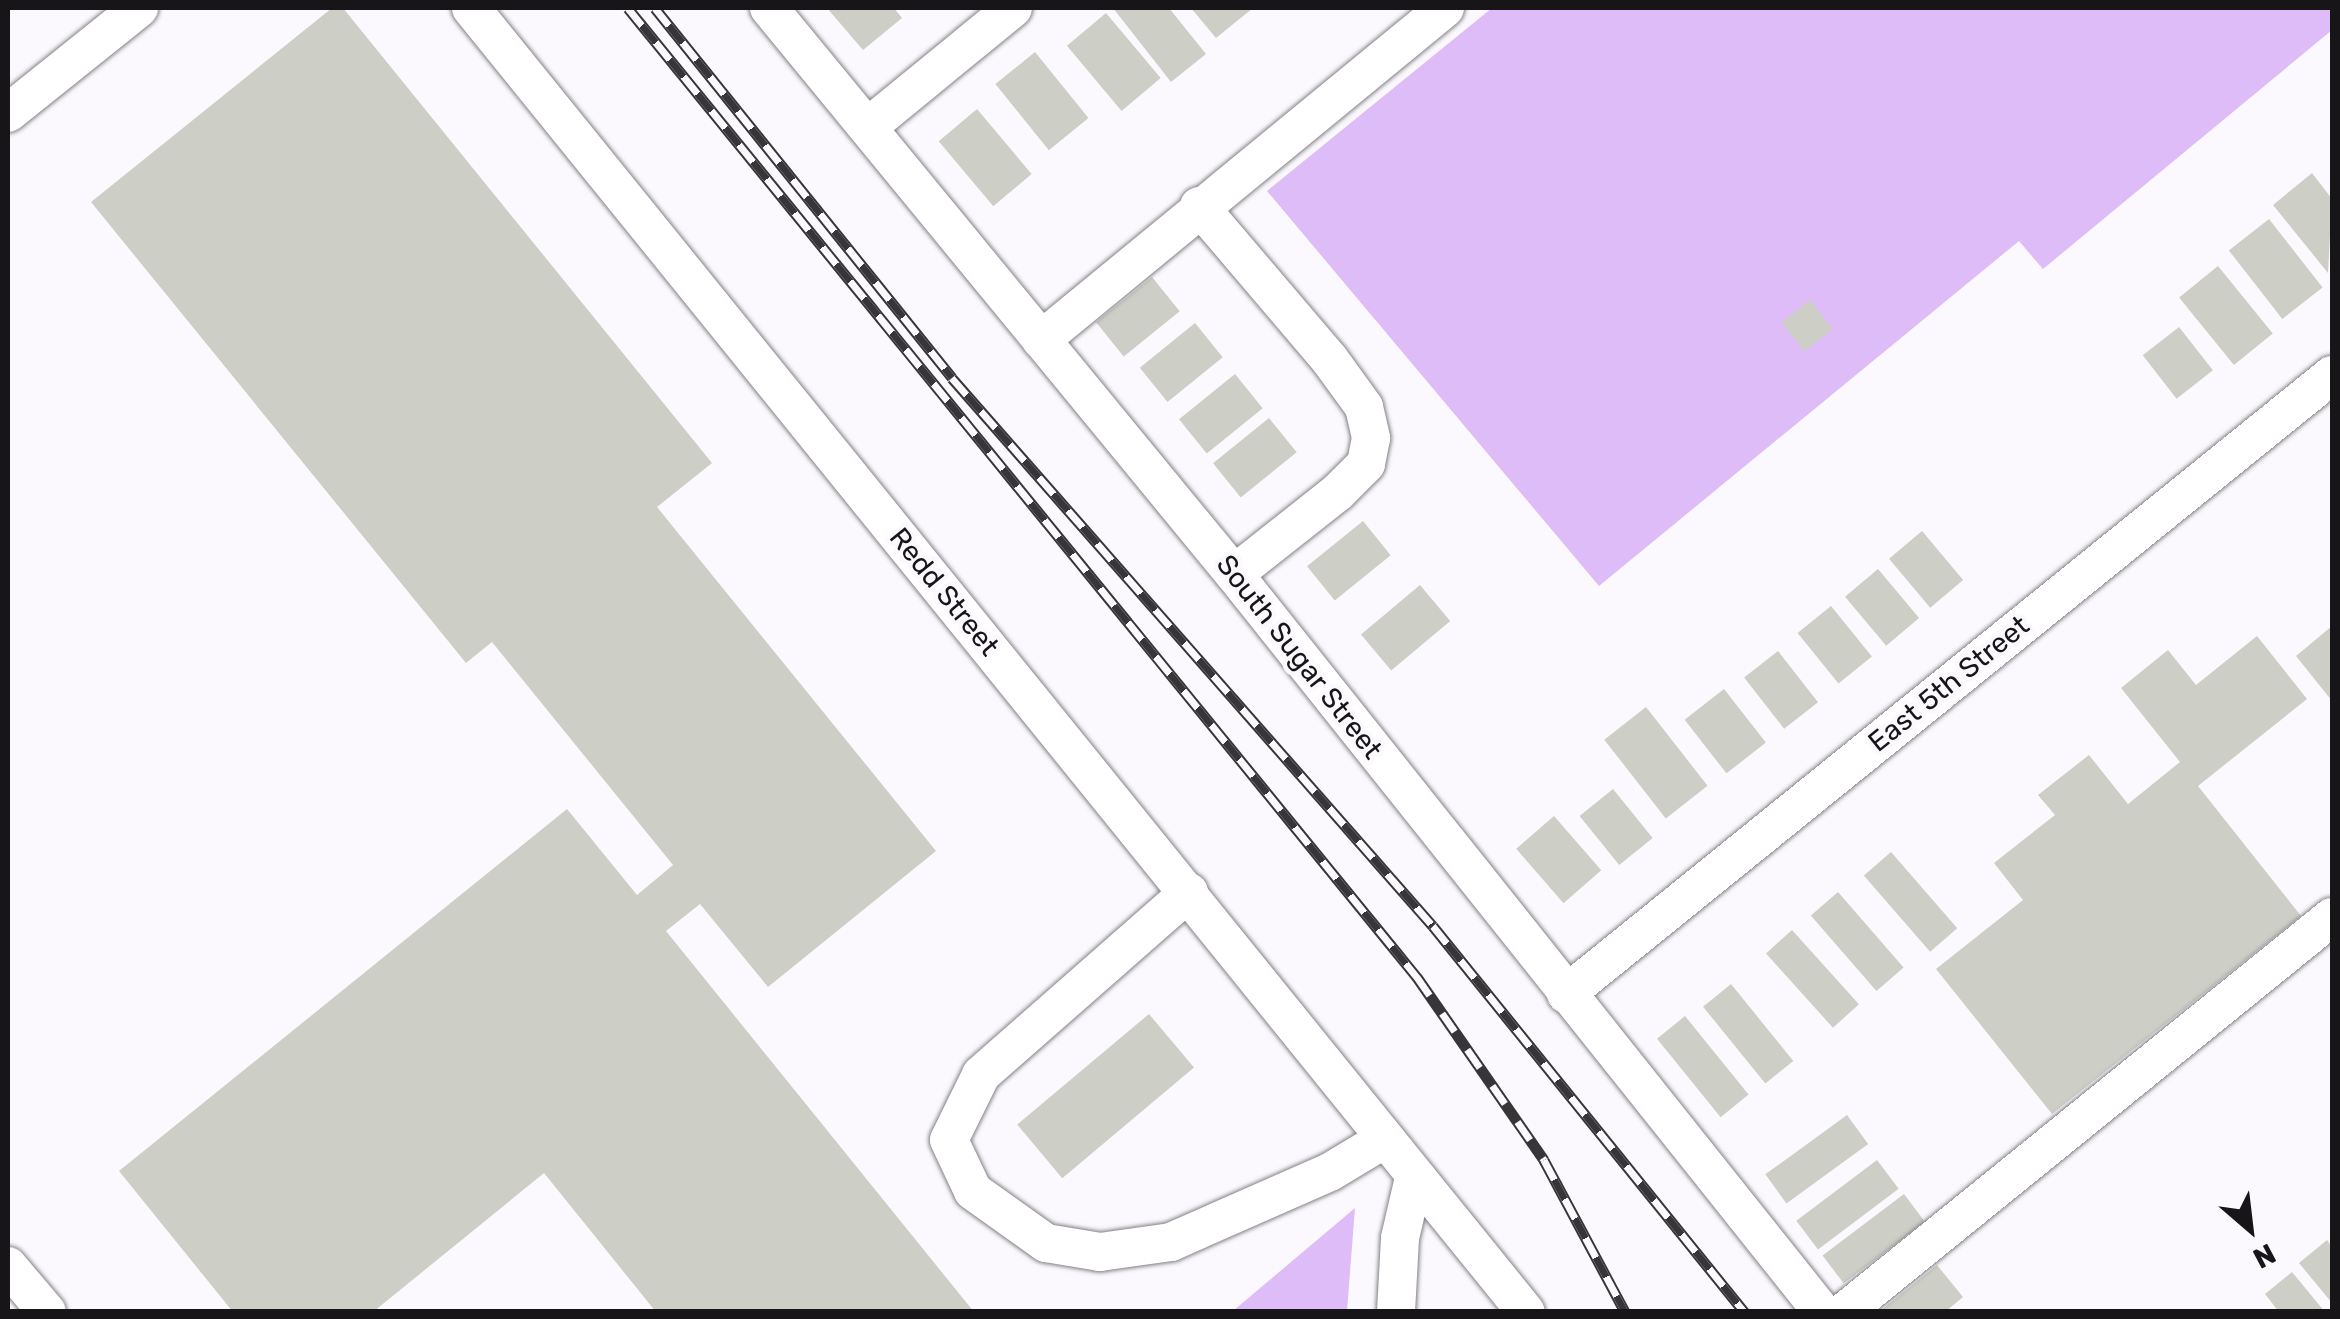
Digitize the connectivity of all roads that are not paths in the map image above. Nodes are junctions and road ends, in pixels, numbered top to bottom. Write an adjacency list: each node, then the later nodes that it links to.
1 (138, 8): 6 (street)
2 (471, 8): 12 (street, Redd Street)
3 (769, 8): 7 (street, South Sugar Street)
4 (1013, 8): 7 (street)
5 (1445, 8): 8 (street)
6 (8, 113)
7 (869, 126): 9 (street, South Sugar Street)
8 (1199, 206): 9 (street); 11 (street)
9 (1041, 340): 11 (street, South Sugar Street)
10 (2332, 374): 14 (street, East 5th Street)
11 (1234, 574): 14 (street, South Sugar Street)
12 (1189, 892): 15 (street, Redd Street); 15 (street)
13 (2332, 917): 22 (street)
14 (1566, 994): 21 (street, South Sugar Street)
15 (1386, 1139): 16 (street, Redd Street)
16 (1414, 1178): 19 (street); 20 (street, Redd Street)
17 (8, 1266): 18 (street)
18 (47, 1312)
19 (1396, 1312)
20 (1526, 1312)
21 (1822, 1312)
22 (1844, 1312)

